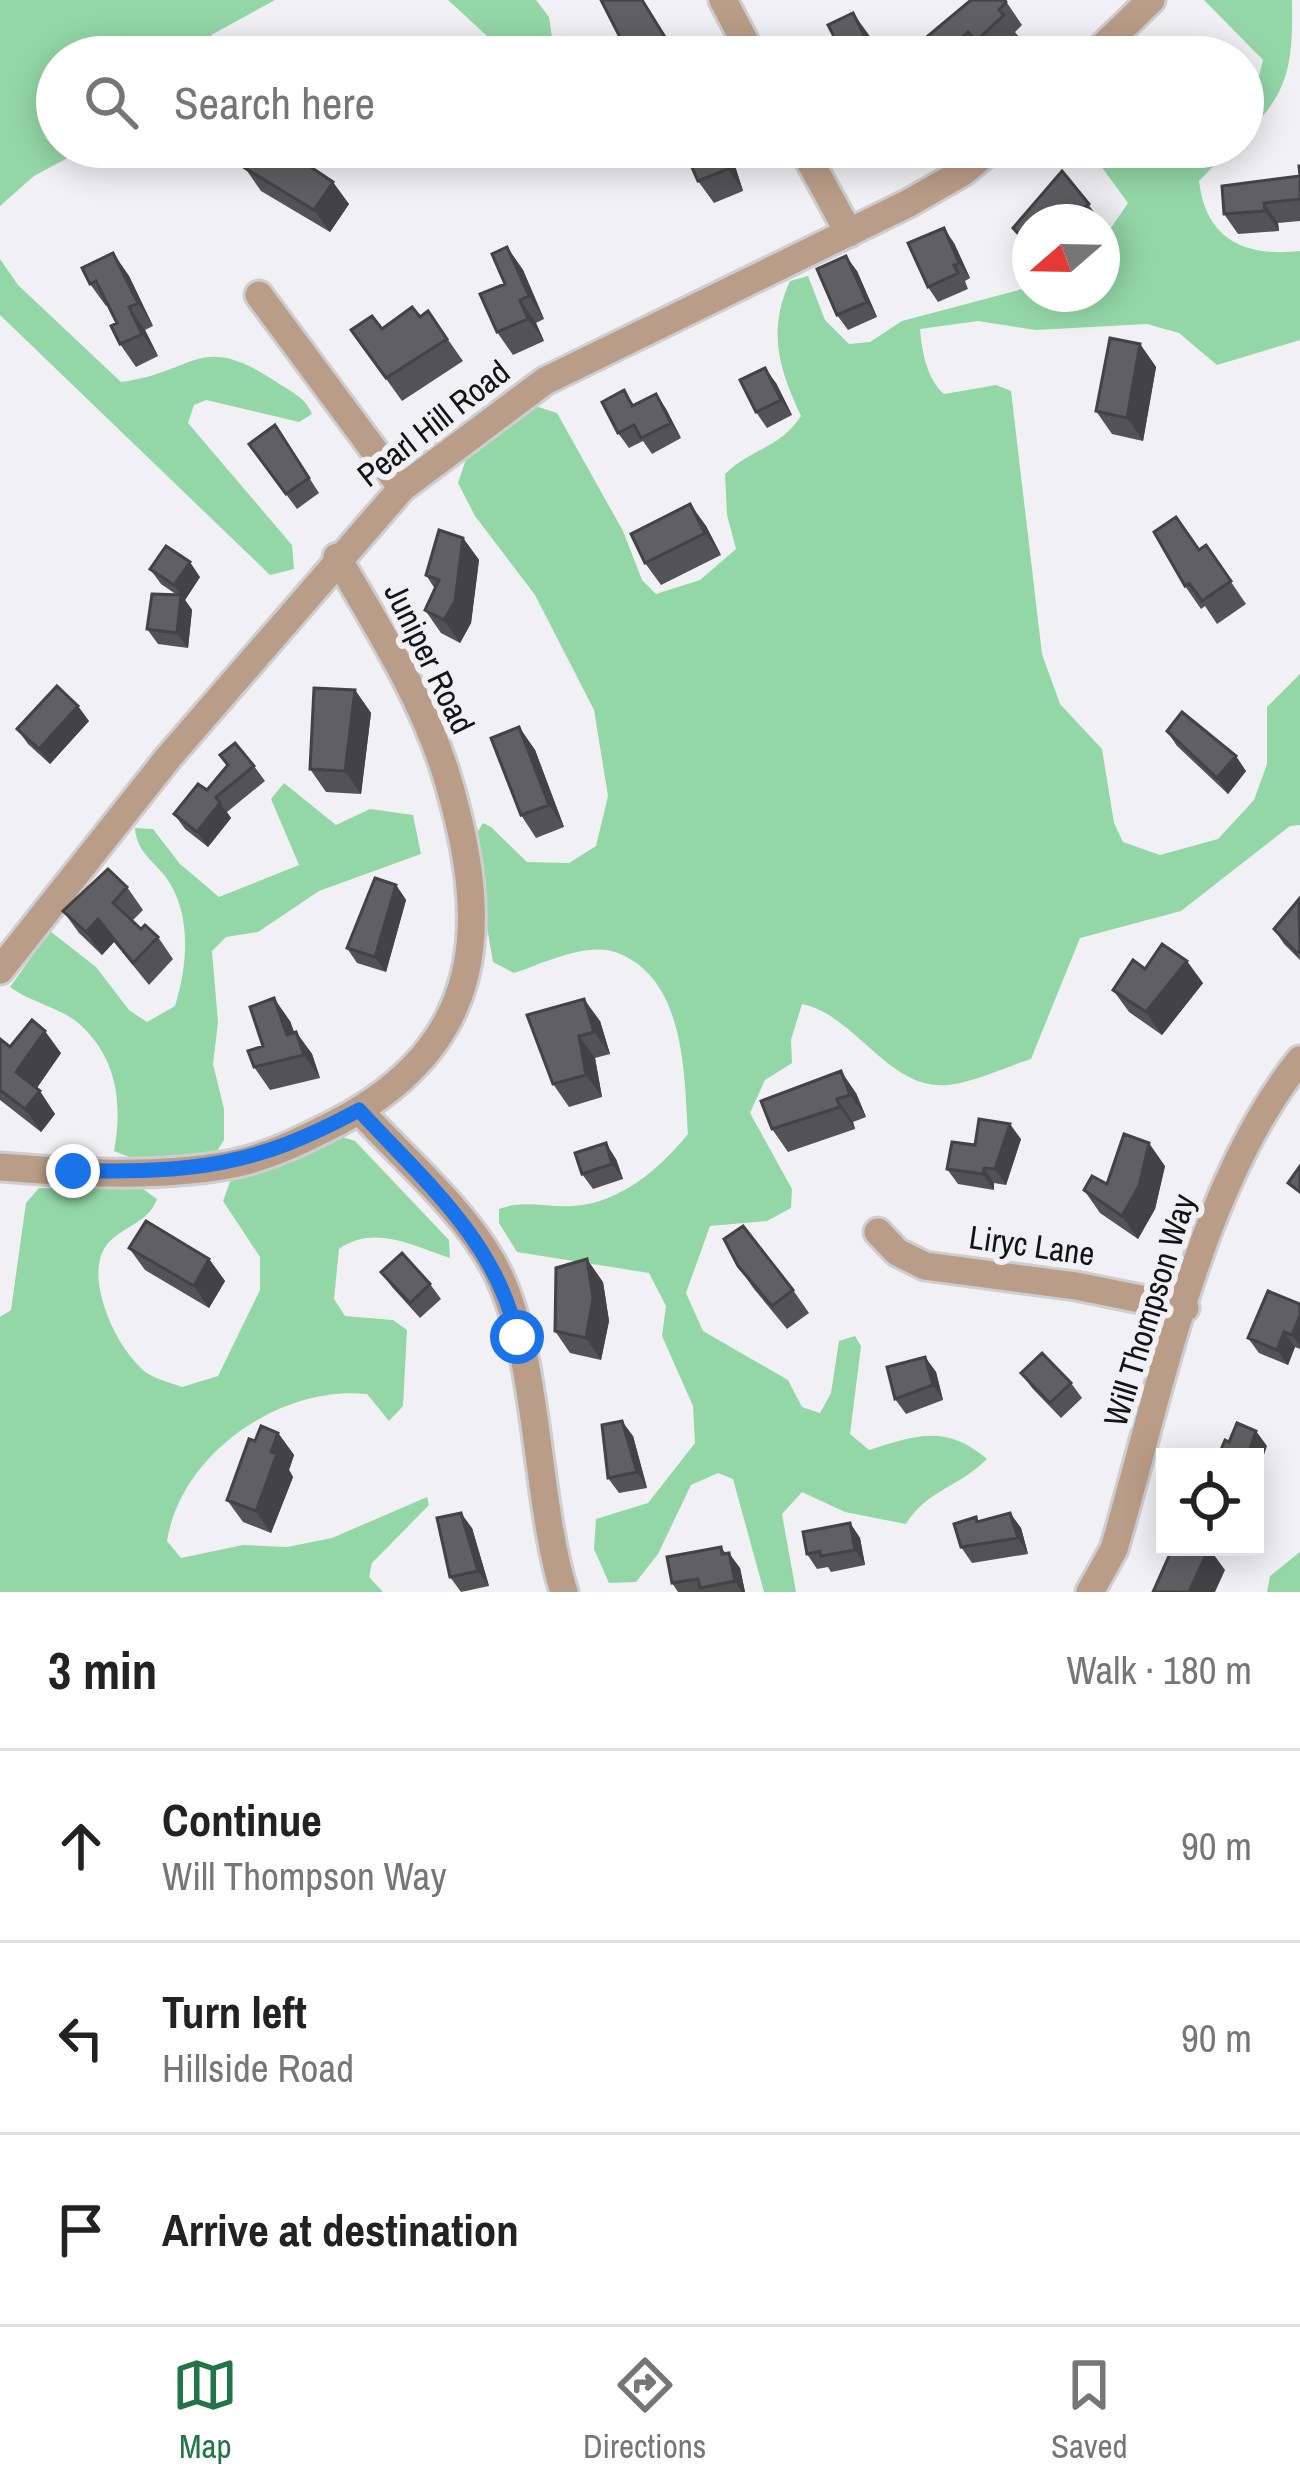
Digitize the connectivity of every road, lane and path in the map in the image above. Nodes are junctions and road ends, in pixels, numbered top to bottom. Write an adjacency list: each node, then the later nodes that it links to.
1 (723, 0): 3 (street)
2 (1151, 0): 4 (street)
3 (742, 36)
4 (1114, 36)
5 (813, 168): 7 (street)
6 (968, 168): 7 (street, Pearl Hill Road)
7 (848, 232): 9 (street, Pearl Hill Road)
8 (260, 295): 9 (street)
9 (402, 488): 10 (street, Pearl Hill Road)
10 (337, 557): 11 (street, Pearl Hill Road); 13 (street, Juniper Road)
11 (0, 970)
12 (1300, 1060): 16 (street, Will Thompson Way)
13 (359, 1110): 14 (street, Juniper Road); 17 (street)
14 (0, 1167)
15 (878, 1232): 16 (street, Liryc Lane)
16 (1185, 1308): 18 (street, Will Thompson Way)
17 (564, 1592)
18 (1090, 1592)

